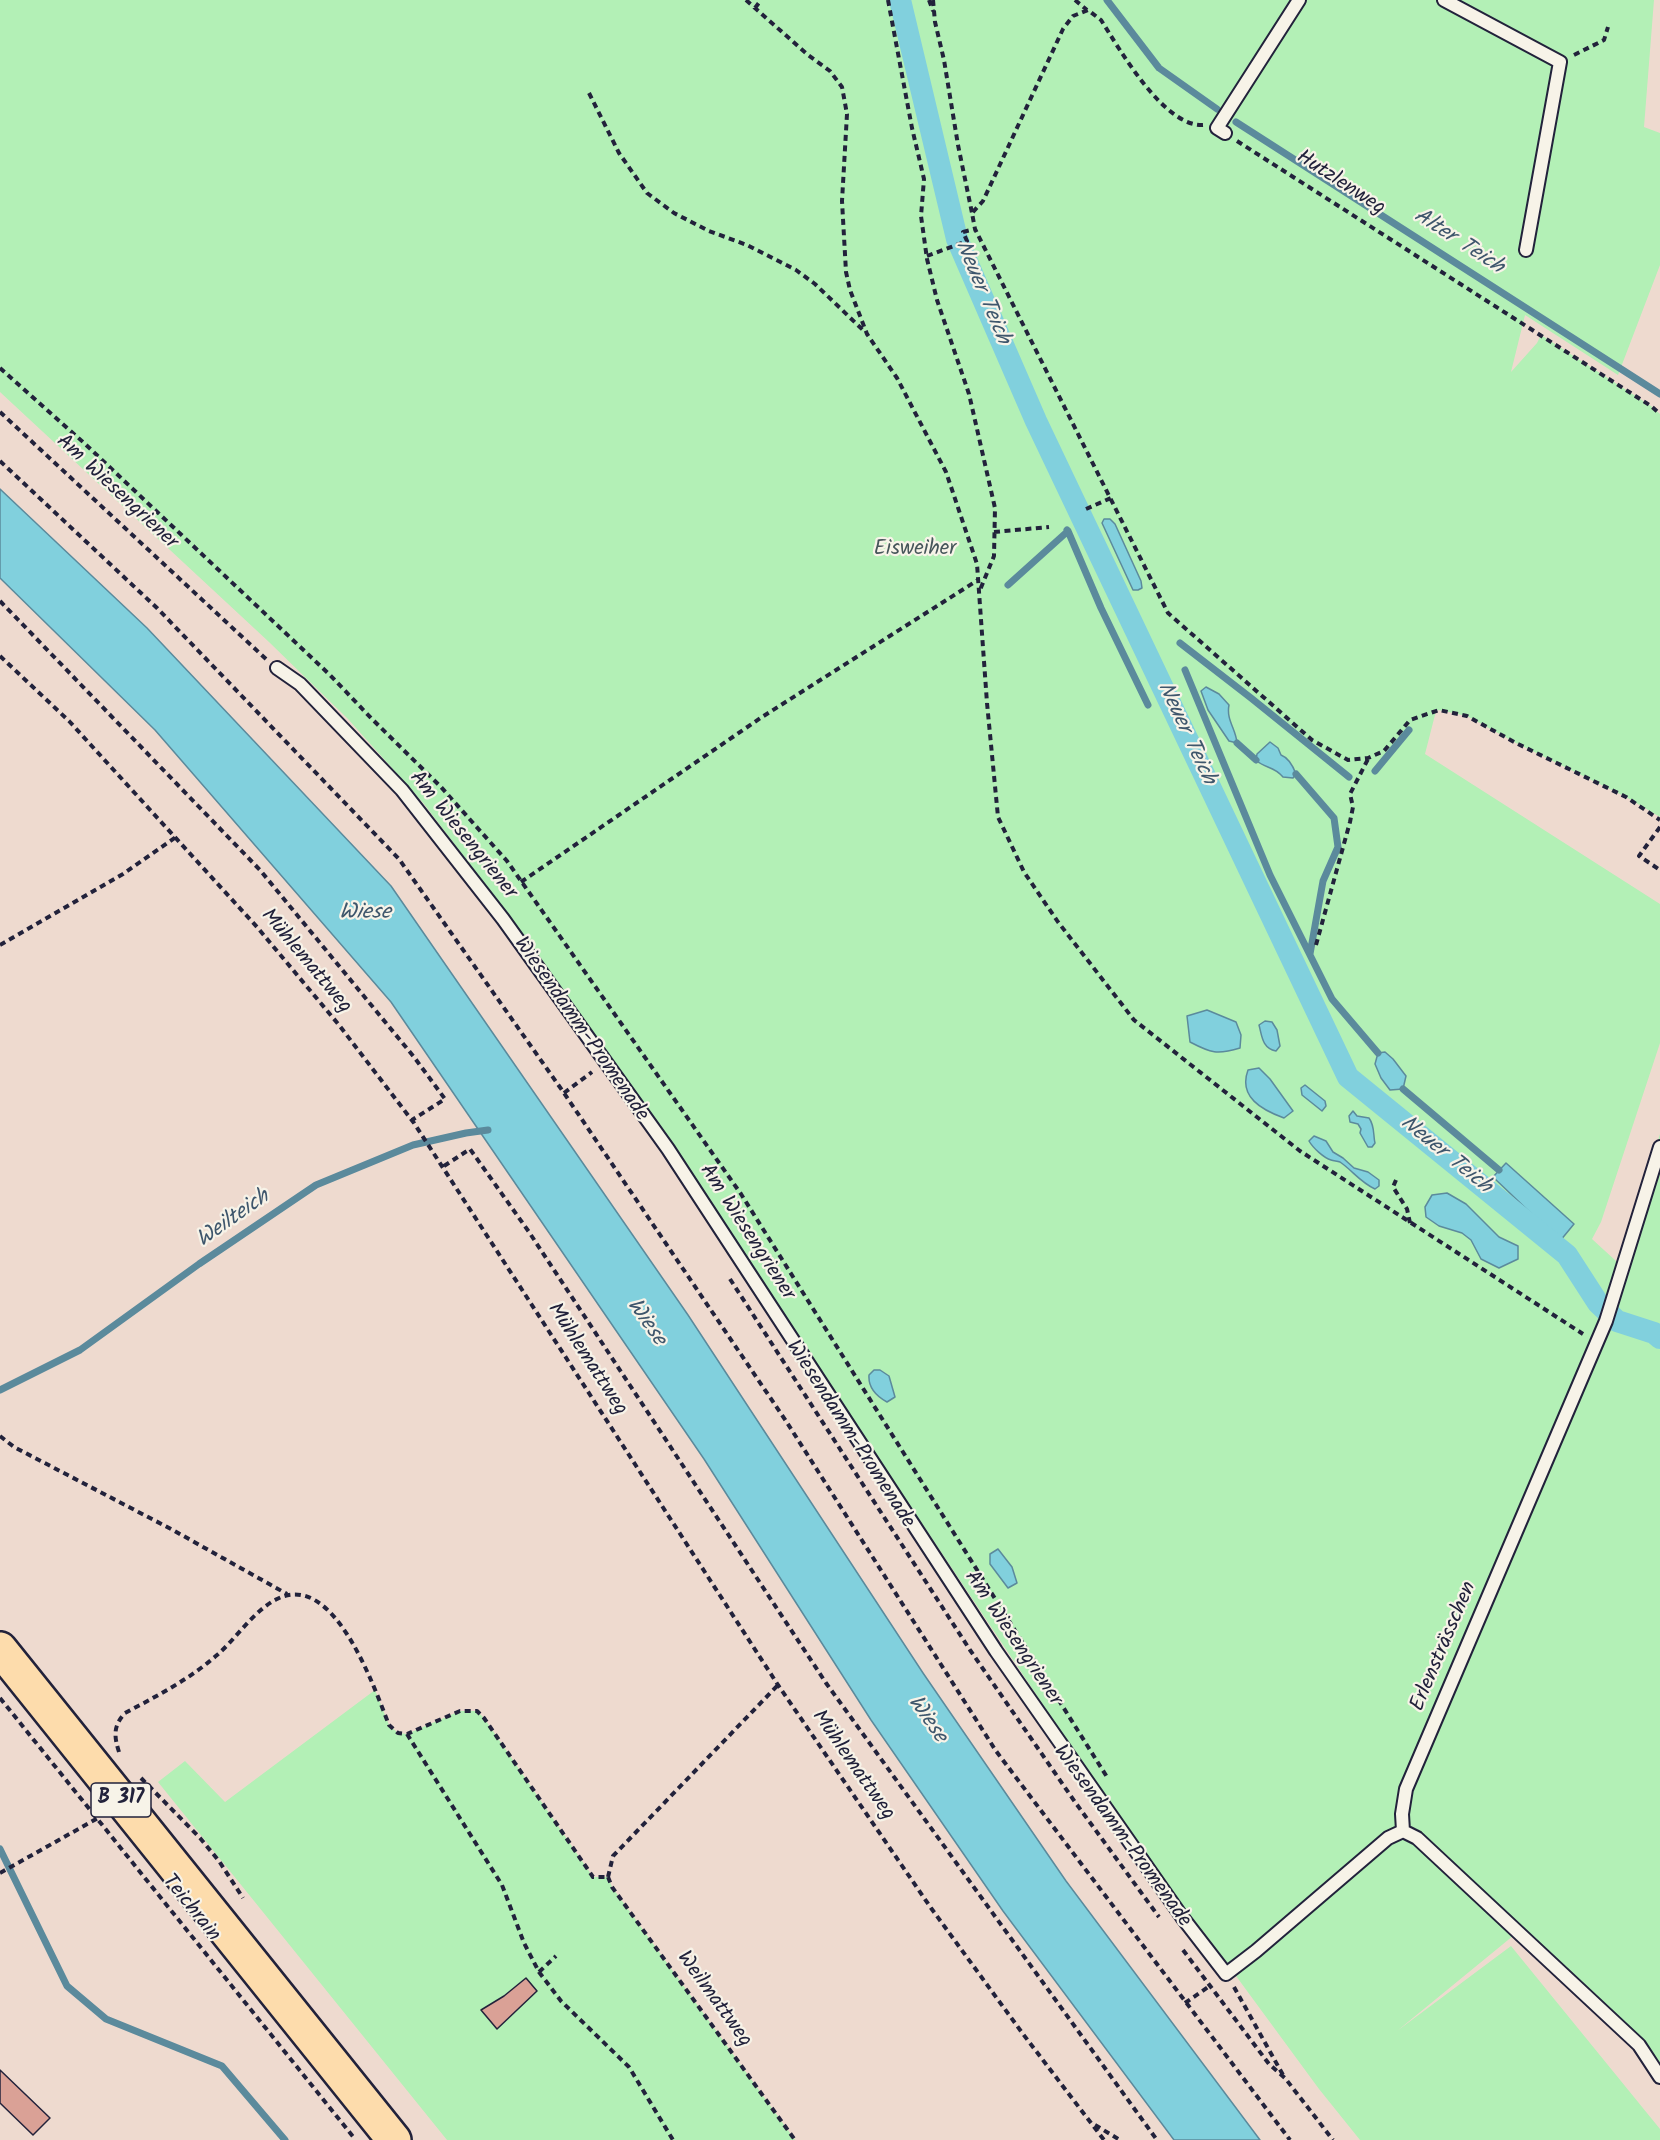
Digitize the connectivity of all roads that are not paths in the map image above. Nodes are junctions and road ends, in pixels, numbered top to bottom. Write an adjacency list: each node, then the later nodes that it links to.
1 (1299, 0): 3 (lane)
2 (1444, 0): 4 (lane)
3 (1221, 131)
4 (1526, 250)
5 (277, 668): 8 (lane, Am Wiesengriener)
6 (1660, 1147): 8 (lane, Erlensträsschen)
7 (0, 1649): 10 (main road, B 317)
8 (1403, 1831): 9 (lane)
9 (1660, 2077)
10 (394, 2140)

